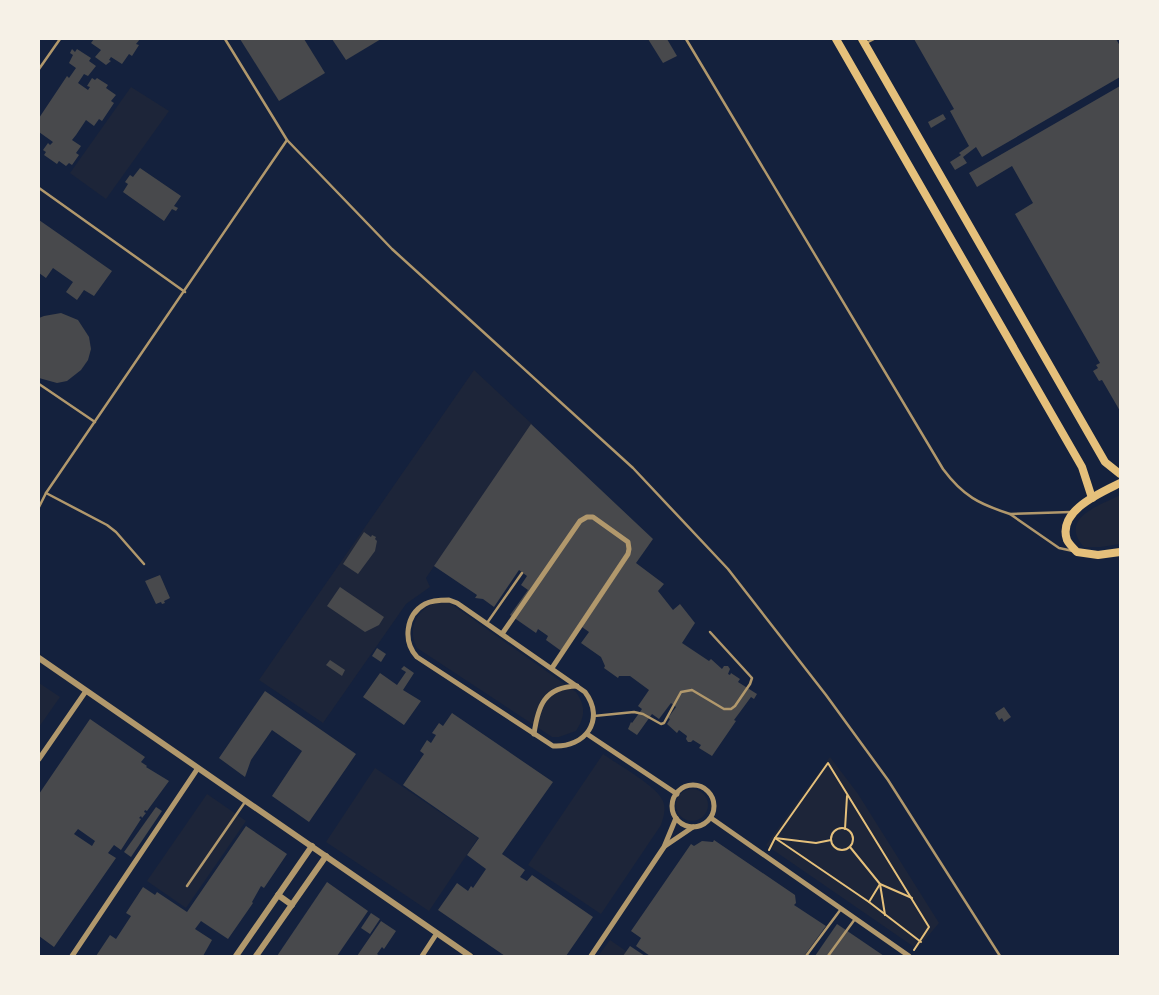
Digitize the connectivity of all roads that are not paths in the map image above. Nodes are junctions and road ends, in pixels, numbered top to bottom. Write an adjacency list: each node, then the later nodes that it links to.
1 (60, 39): 7 (lane)
2 (225, 39): 8 (lane)
3 (686, 39): 19 (lane)
4 (836, 39): 16 (main road)
5 (874, 39): 6 (lane)
6 (863, 41): 13 (main road)
7 (39, 69)
8 (287, 140): 10 (lane); 59 (lane)
9 (39, 188): 10 (lane)
10 (185, 292): 12 (lane)
11 (39, 384): 12 (lane)
12 (95, 422): 15 (lane)
13 (1120, 474)
14 (1120, 483): 16 (main road)
15 (46, 493): 17 (lane); 22 (lane)
16 (1092, 498): 18 (main road)
17 (39, 505)
18 (1075, 511): 19 (lane); 20 (main road)
19 (1010, 514): 20 (lane)
20 (1077, 552): 21 (main road)
21 (1120, 552)
22 (144, 564)
23 (522, 573): 24 (lane)
24 (487, 624): 26 (street); 32 (street)
25 (710, 632): 31 (lane)
26 (502, 634): 28 (street); 28 (street)
27 (39, 658): 30 (street)
28 (552, 668): 29 (street)
29 (578, 686): 31 (street); 32 (street)
30 (86, 691): 34 (street); 35 (street)
31 (592, 717): 33 (street)
32 (534, 734): 33 (street)
33 (587, 734): 36 (street)
34 (39, 759)
35 (198, 768): 37 (street); 51 (street)
36 (677, 794): 38 (street); 39 (street)
37 (246, 801): 41 (street); 44 (lane)
38 (676, 818): 40 (street); 42 (street)
39 (711, 818): 40 (street); 47 (street)
40 (693, 827): 42 (street)
41 (312, 846): 43 (street); 45 (street)
42 (664, 847): 50 (street)
43 (326, 856): 46 (street); 49 (street)
44 (187, 886)
45 (278, 895): 46 (street); 52 (street)
46 (292, 905): 53 (street)
47 (841, 909): 48 (street); 56 (lane)
48 (855, 919): 57 (lane); 58 (street)
49 (437, 933): 54 (street); 55 (street)
50 (594, 955)
51 (72, 956)
52 (236, 956)
53 (256, 956)
54 (422, 956)
55 (470, 956)
56 (806, 956)
57 (828, 956)
58 (909, 956)
59 (1000, 956)

